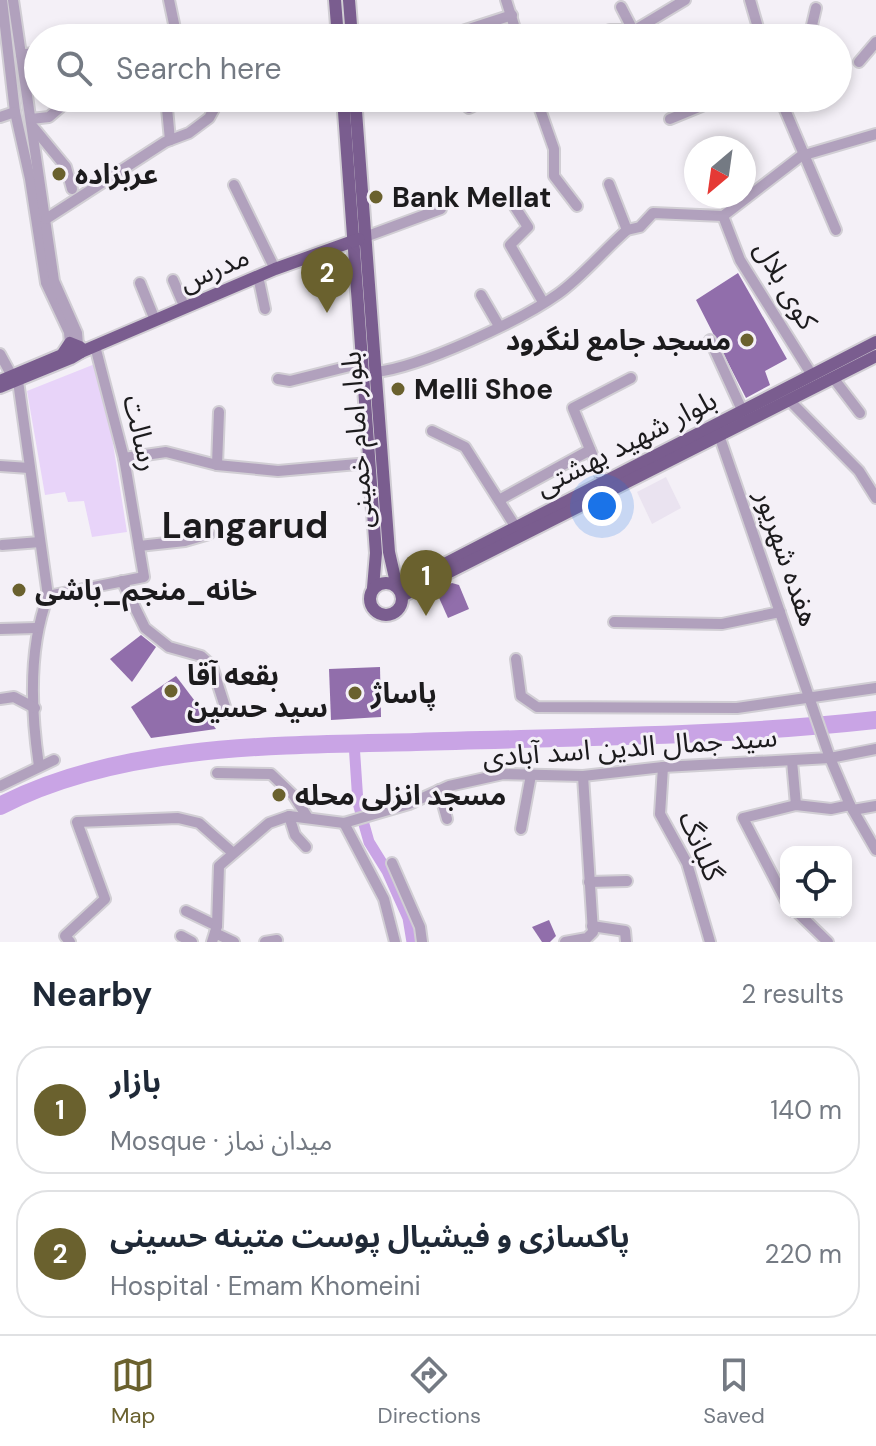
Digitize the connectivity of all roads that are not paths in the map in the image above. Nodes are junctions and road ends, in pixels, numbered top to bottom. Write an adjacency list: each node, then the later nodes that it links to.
1 (2, 0): 23 (street)
2 (13, 0): 25 (street)
3 (169, 0): 13 (street)
4 (335, 0): 14 (main road)
5 (349, 0): 15 (main road)
6 (506, 0): 12 (street)
7 (685, 0): 9 (street)
8 (750, 0): 20 (street)
9 (670, 4): 19 (street)
10 (621, 7): 18 (street)
11 (816, 8): 21 (street)
12 (512, 15): 16 (street); 17 (street)
13 (174, 24)
14 (337, 24)
15 (351, 24)
16 (484, 24)
17 (514, 24)
18 (630, 24)
19 (647, 24)
20 (757, 24)
21 (812, 24)
22 (876, 42): 26 (street)
23 (4, 46): 28 (street)
24 (24, 54): 25 (street)
25 (21, 55): 27 (street)
26 (859, 62)
27 (24, 73)
28 (15, 112): 38 (street); 68 (street)
29 (30, 112): 40 (street)
30 (55, 112): 40 (street)
31 (167, 112): 42 (street)
32 (212, 112): 42 (street)
33 (345, 112): 54 (main road, بلوار امام خمینی)
34 (355, 112): 54 (main road, بلوار امام خمینی)
35 (541, 112): 47 (street)
36 (687, 112): 39 (street)
37 (785, 112): 43 (street)
38 (0, 117)
39 (670, 119)
40 (32, 122): 46 (street); 51 (street)
41 (876, 134): 43 (street)
42 (170, 140): 51 (street)
43 (801, 156): 50 (street); 53 (street)
44 (609, 184): 52 (street)
45 (234, 185): 55 (street)
46 (72, 189)
47 (577, 206)
48 (515, 207): 60 (street)
49 (441, 209): 54 (street)
50 (723, 216): 52 (street); 73 (street, کوی بلال)
51 (46, 219): 68 (street)
52 (627, 230): 60 (street)
53 (836, 230)
54 (359, 239): 55 (main road, مدرس); 71 (main road); 72 (main road, بلوار امام خمینی)
55 (275, 269): 56 (main road, مدرس)
56 (258, 276): 61 (main road, مدرس); 62 (street)
57 (173, 280): 61 (street)
58 (140, 283): 63 (street)
59 (481, 295): 64 (street)
60 (543, 302): 64 (street)
61 (185, 308): 63 (main road, مدرس)
62 (265, 309)
63 (155, 320): 67 (main road, مدرس)
64 (499, 326): 72 (street)
65 (710, 340): 80 (street)
66 (876, 342): 73 (main road, بلوار شهید بهشتی)
67 (95, 346): 68 (main road, مدرس); 87 (street, رسالت)
68 (76, 347): 75 (main road, مدرس)
69 (0, 354): 75 (street)
70 (876, 356): 77 (main road, بلوار شهید بهشتی)
71 (362, 363): 76 (street); 88 (main road)
72 (376, 372): 102 (main road, بلوار امام خمینی)
73 (812, 375): 80 (main road, بلوار شهید بهشتی)
74 (631, 378): 86 (street)
75 (10, 379): 78 (main road, مدرس); 91 (street)
76 (278, 379)
77 (834, 379): 79 (main road, بلوار شهید بهشتی); 82 (street)
78 (0, 387)
79 (790, 401): 85 (main road, بلوار شهید بهشتی); 93 (street)
80 (742, 410): 83 (main road, بلوار شهید بهشتی)
81 (219, 412): 89 (street)
82 (860, 413)
83 (704, 429): 85 (street); 92 (main road, بلوار شهید بهشتی)
84 (432, 431): 94 (street)
85 (719, 435): 102 (main road, بلوار شهید بهشتی); 104 (street, هفده شهریور)
86 (590, 450): 92 (street); 94 (street)
87 (124, 458): 89 (street); 99 (street, رسالت)
88 (369, 463): 89 (street); 101 (main road)
89 (217, 465)
90 (0, 466): 91 (street)
91 (29, 468): 97 (street)
92 (603, 481): 95 (main road, بلوار شهید بهشتی)
93 (876, 498)
94 (499, 500): 95 (street)
95 (515, 526): 102 (main road, بلوار شهید بهشتی)
96 (209, 534): 99 (street)
97 (40, 542): 98 (street); 103 (street)
98 (2, 545)
99 (139, 546): 100 (street, رسالت)
100 (122, 581): 103 (street); 113 (street)
101 (373, 588): 102 (main road); 102 (main road)
102 (399, 590)
103 (48, 596): 106 (street)
104 (780, 612): 105 (street); 110 (street, هفده شهریور)
105 (614, 622)
106 (36, 628): 107 (street); 112 (street)
107 (0, 629)
108 (516, 659): 110 (street)
109 (876, 688): 110 (street)
110 (810, 697): 115 (street, هفده شهریور)
111 (0, 699): 112 (street)
112 (35, 708): 118 (street)
113 (227, 713)
114 (876, 749): 115 (street, سید جمال الدین اسد آبادی)
115 (830, 758): 117 (street, سید جمال الدین اسد آبادی); 127 (street)
116 (54, 760): 118 (street)
117 (792, 761): 119 (street, سید جمال الدین اسد آبادی); 125 (street)
118 (39, 766): 123 (street)
119 (663, 767): 122 (street, سید جمال الدین اسد آبادی); 152 (street, گلبانگ)
120 (217, 773): 129 (street)
121 (531, 775): 122 (street, سید جمال الدین اسد آبادی); 124 (street, سید جمال الدین اسد آبادی); 132 (street)
122 (583, 776): 138 (street)
123 (0, 786)
124 (439, 790): 130 (street); 131 (street, سید جمال الدین اسد آبادی)
125 (796, 805): 127 (street); 139 (street)
126 (876, 806): 127 (street)
127 (852, 808): 134 (street)
128 (289, 816): 129 (street); 133 (street); 135 (street)
129 (308, 818): 131 (street)
130 (447, 819)
131 (344, 823): 148 (street)
132 (521, 829)
133 (306, 847)
134 (876, 850)
135 (233, 853): 143 (street); 145 (street)
136 (392, 863): 149 (street)
137 (627, 881): 138 (street)
138 (589, 882): 142 (street)
139 (780, 891)
140 (186, 911): 143 (street)
141 (803, 918): 153 (street)
142 (592, 926): 150 (street); 151 (street)
143 (215, 934): 147 (street)
144 (181, 936): 146 (street)
145 (70, 942)
146 (192, 942)
147 (234, 942)
148 (395, 942)
149 (422, 942)
150 (565, 942)
151 (626, 942)
152 (710, 942)
153 (828, 942)

